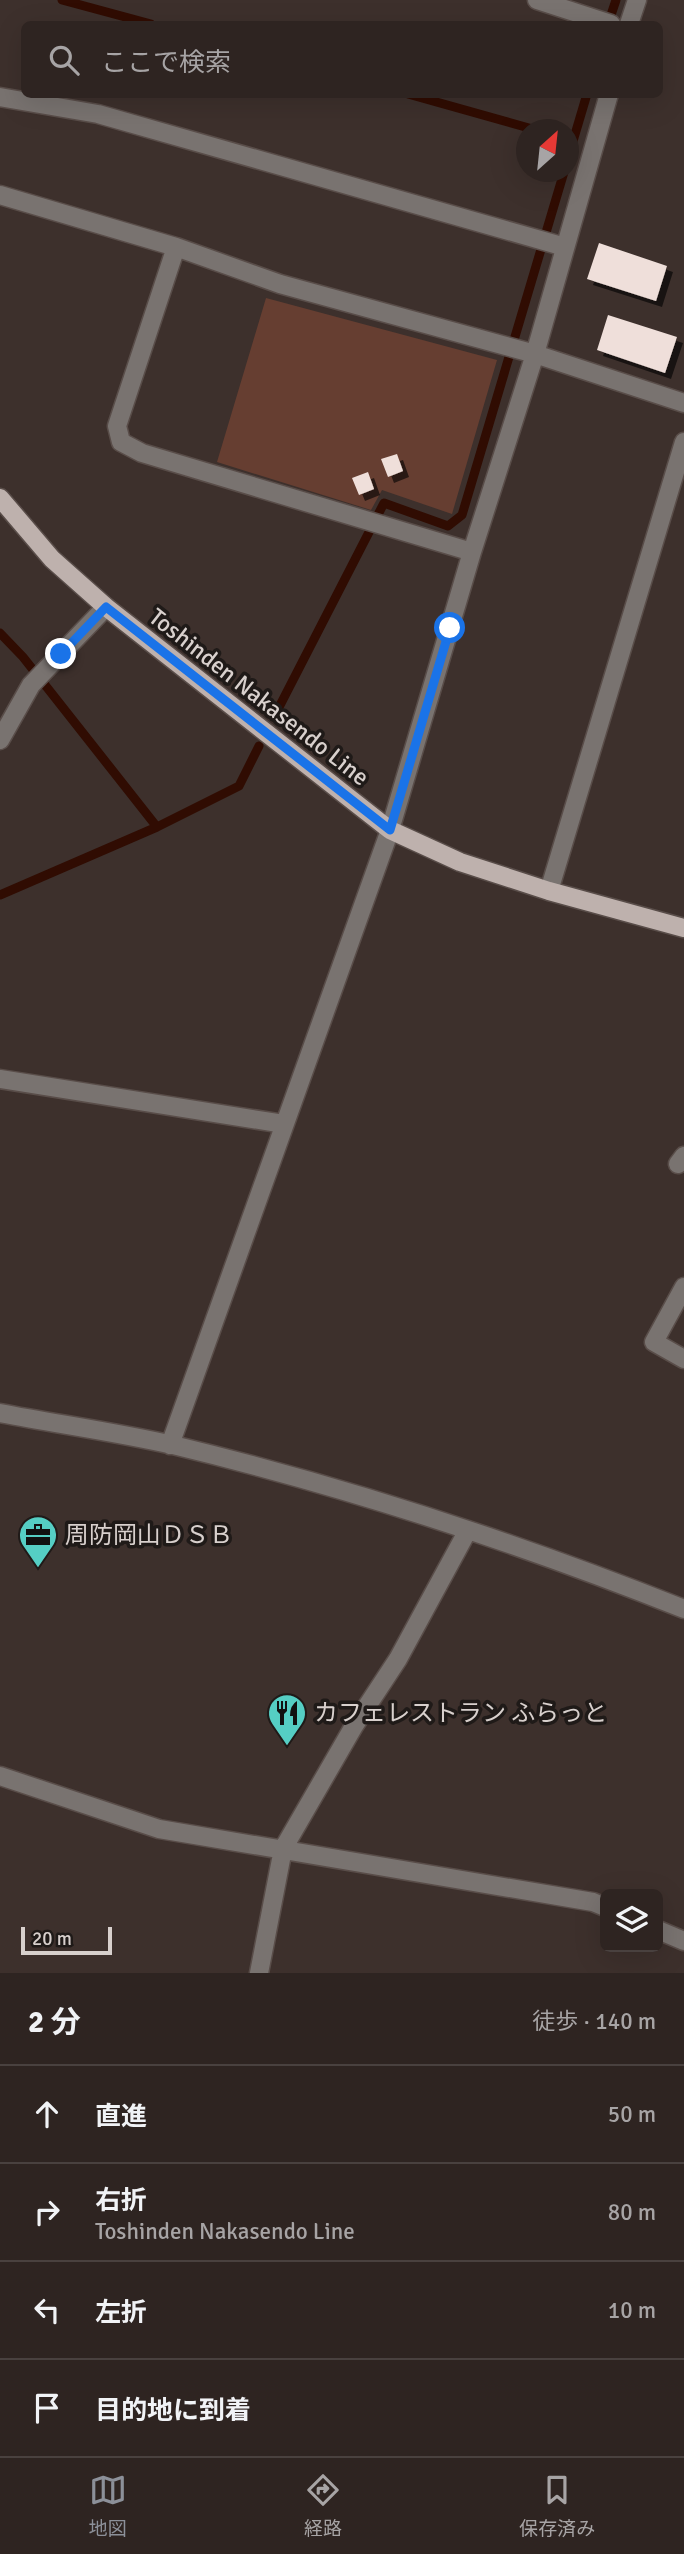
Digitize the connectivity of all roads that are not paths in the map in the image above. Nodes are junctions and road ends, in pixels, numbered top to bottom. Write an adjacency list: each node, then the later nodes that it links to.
1 (537, 0): 3 (street)
2 (637, 0): 4 (street)
3 (599, 21)
4 (630, 21)
5 (0, 97): 8 (street)
6 (608, 98): 8 (street)
7 (0, 195): 9 (street)
8 (559, 246): 10 (street)
9 (176, 247): 10 (street); 14 (street)
10 (528, 353): 11 (street); 14 (street)
11 (684, 403)
12 (684, 442): 18 (street)
13 (0, 498): 15 (main road, Toshinden Nakasendo Line)
14 (472, 552): 17 (street)
15 (106, 607): 16 (street); 17 (main road, Toshinden Nakasendo Line)
16 (0, 740)
17 (390, 830): 18 (main road, Toshinden Nakasendo Line); 21 (street)
18 (549, 891): 19 (main road, Toshinden Nakasendo Line)
19 (684, 929)
20 (0, 1079): 21 (street)
21 (284, 1124): 25 (street)
22 (684, 1287): 23 (street)
23 (684, 1359)
24 (0, 1413): 25 (street)
25 (170, 1445): 26 (street)
26 (468, 1530): 27 (street); 29 (street)
27 (684, 1609)
28 (0, 1776): 29 (street)
29 (283, 1849): 30 (street); 33 (street)
30 (600, 1905)
31 (663, 1932): 32 (street)
32 (684, 1941)
33 (259, 1973)

